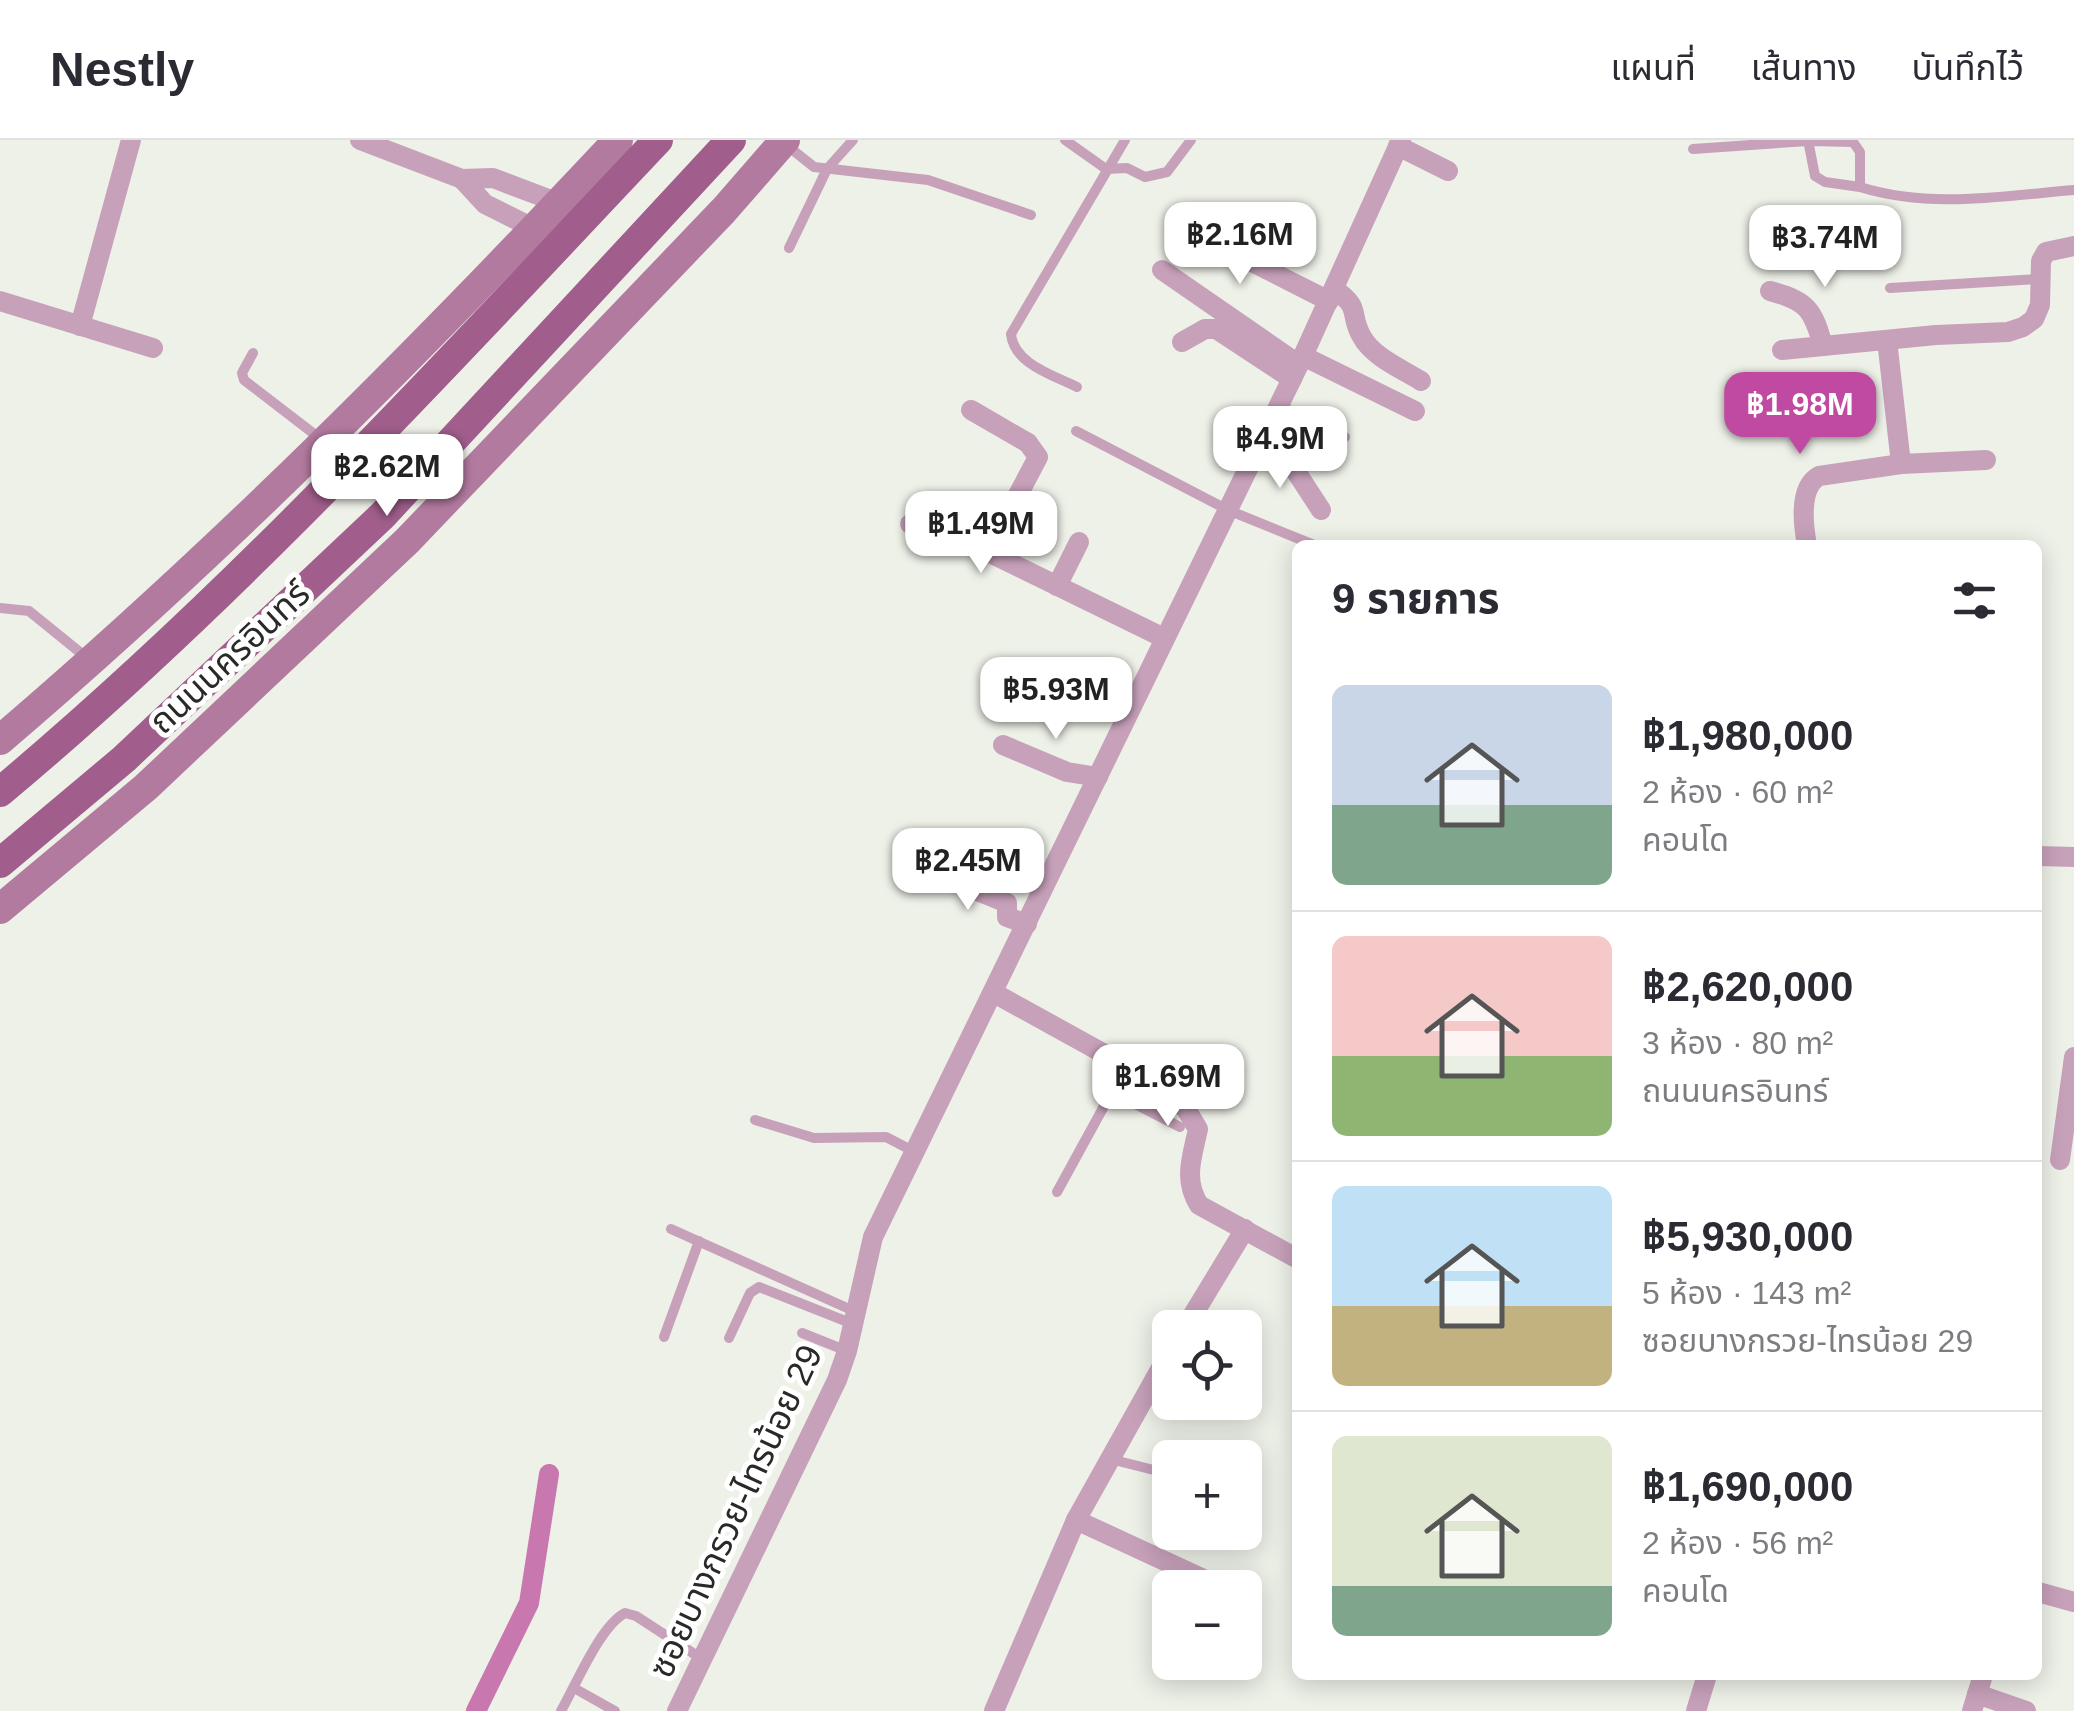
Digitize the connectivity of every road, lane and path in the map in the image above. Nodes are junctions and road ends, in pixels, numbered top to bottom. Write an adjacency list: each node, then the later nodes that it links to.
1 (131, 140): 33 (street)
2 (360, 140): 18 (street)
3 (618, 140): 21 (main road)
4 (658, 140): 66 (main road, ถนนนครอินทร์)
5 (731, 140): 69 (main road, ถนนนครอินทร์)
6 (852, 140): 15 (lane)
7 (1065, 140): 16 (lane)
8 (1190, 140): 14 (lane)
9 (1808, 140): 13 (lane); 19 (lane); 19 (lane)
10 (784, 141): 15 (lane); 71 (main road, ถนนนครอินทร์)
11 (1121, 141): 14 (lane); 16 (lane)
12 (1399, 143): 17 (street); 31 (street, ซอยบางกรวย-ไทรน้อย 29)
13 (1693, 149)
14 (1127, 168): 16 (lane)
15 (827, 169): 22 (lane); 26 (lane)
16 (1106, 169): 42 (lane)
17 (1448, 172)
18 (462, 180): 21 (street); 24 (street)
19 (1860, 187): 20 (lane)
20 (2074, 190)
21 (559, 203): 24 (main road)
22 (1030, 215)
23 (1174, 224): 31 (street)
24 (535, 229): 48 (main road)
25 (2074, 246): 28 (street)
26 (789, 248)
27 (1162, 270): 40 (street)
28 (2040, 279): 29 (lane); 34 (street)
29 (1890, 288)
30 (1770, 291): 36 (street)
31 (1331, 295): 40 (street, ซอยบางกรวย-ไทรน้อย 29); 41 (street)
32 (0, 301): 33 (street)
33 (80, 326): 37 (street)
34 (1888, 340): 36 (street); 51 (street)
35 (1182, 342): 40 (street)
36 (1822, 346): 38 (street)
37 (153, 348)
38 (1782, 350)
39 (253, 353): 48 (lane)
40 (1298, 366): 43 (street, ซอยบางกรวย-ไทรน้อย 29); 45 (street)
41 (1420, 381)
42 (1077, 387)
43 (1278, 405): 47 (lane); 49 (street, ซอยบางกรวย-ไทรน้อย 29)
44 (971, 410): 58 (street)
45 (1415, 411)
46 (1076, 431): 52 (lane)
47 (1345, 438)
48 (325, 443): 62 (main road)
49 (1256, 451): 52 (street, ซอยบางกรวย-ไทรน้อย 29); 53 (street)
50 (1986, 460): 51 (street)
51 (1901, 464): 56 (street)
52 (1228, 510): 55 (lane); 61 (street, ซอยบางกรวย-ไทรน้อย 29)
53 (1321, 510)
54 (910, 524): 58 (street)
55 (1302, 540)
56 (1806, 540)
57 (1080, 542): 59 (street)
58 (988, 552): 59 (street)
59 (1057, 586): 61 (street)
60 (0, 608): 62 (lane)
61 (1164, 638): 65 (street, ซอยบางกรวย-ไทรน้อย 29)
62 (91, 660): 63 (main road)
63 (0, 740)
64 (1002, 745): 65 (street)
65 (1098, 777): 72 (street, ซอยบางกรวย-ไทรน้อย 29)
66 (0, 792)
67 (2042, 856): 68 (street)
68 (2074, 857)
69 (0, 863)
70 (916, 866): 72 (street)
71 (0, 909)
72 (1027, 924): 73 (street, ซอยบางกรวย-ไทรน้อย 29)
73 (994, 993): 75 (street); 79 (street, ซอยบางกรวย-ไทรน้อย 29)
74 (2074, 1057): 80 (street)
75 (1126, 1066): 76 (lane); 83 (street)
76 (1112, 1092): 78 (lane); 81 (lane)
77 (755, 1120): 79 (lane)
78 (1180, 1127)
79 (915, 1152): 87 (street, ซอยบางกรวย-ไทรน้อย 29)
80 (2060, 1160)
81 (1057, 1192)
82 (671, 1228): 84 (lane)
83 (1246, 1228): 85 (street); 86 (street)
84 (700, 1241): 87 (lane); 89 (lane)
85 (1292, 1255)
86 (1196, 1310)
87 (854, 1318): 90 (lane); 91 (street, ซอยบางกรวย-ไทรน้อย 29)
88 (802, 1332): 91 (lane)
89 (664, 1337)
90 (729, 1338)
91 (848, 1351): 99 (street, ซอยบางกรวย-ไทรน้อย 29)
92 (1152, 1384): 93 (street)
93 (1109, 1459): 94 (lane); 95 (street)
94 (1152, 1470)
95 (1076, 1520): 96 (street); 106 (street)
96 (1184, 1570)
97 (2042, 1593): 98 (street)
98 (2074, 1602)
99 (702, 1660): 101 (lane); 105 (street, ซอยบางกรวย-ไทรน้อย 29)
100 (1705, 1680): 107 (street)
101 (574, 1688): 103 (lane); 104 (lane)
102 (1977, 1693): 108 (street)
103 (561, 1711)
104 (615, 1711)
105 (677, 1711)
106 (994, 1711)
107 (1696, 1711)
108 (2026, 1711)

